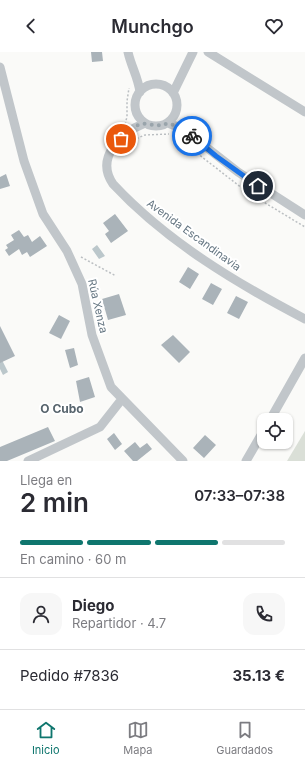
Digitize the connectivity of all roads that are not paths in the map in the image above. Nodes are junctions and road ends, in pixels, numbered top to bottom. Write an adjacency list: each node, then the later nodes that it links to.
1 (128, 52): 5 (street)
2 (193, 52): 6 (street)
3 (208, 52): 11 (street)
4 (0, 67): 21 (street, Rúa Xenza)
5 (136, 75): 7 (street); 9 (street)
6 (180, 76): 8 (street); 10 (street)
7 (150, 85): 8 (street); 9 (street)
8 (165, 86): 10 (street)
9 (140, 92): 13 (street)
10 (174, 92): 12 (street)
11 (304, 111)
12 (175, 114): 15 (street); 17 (street)
13 (138, 116): 14 (street); 16 (street, Avenida Escandinavia)
14 (145, 123): 15 (street); 16 (street, Avenida Escandinavia)
15 (168, 123): 17 (street)
16 (132, 129): 19 (street, Avenida Escandinavia)
17 (183, 129): 18 (street)
18 (305, 215)
19 (305, 319)
20 (305, 358): 22 (street)
21 (122, 399): 24 (street); 25 (street, Rúa Xenza)
22 (274, 413)
23 (257, 442): 26 (street)
24 (28, 461)
25 (183, 461)
26 (246, 461)

